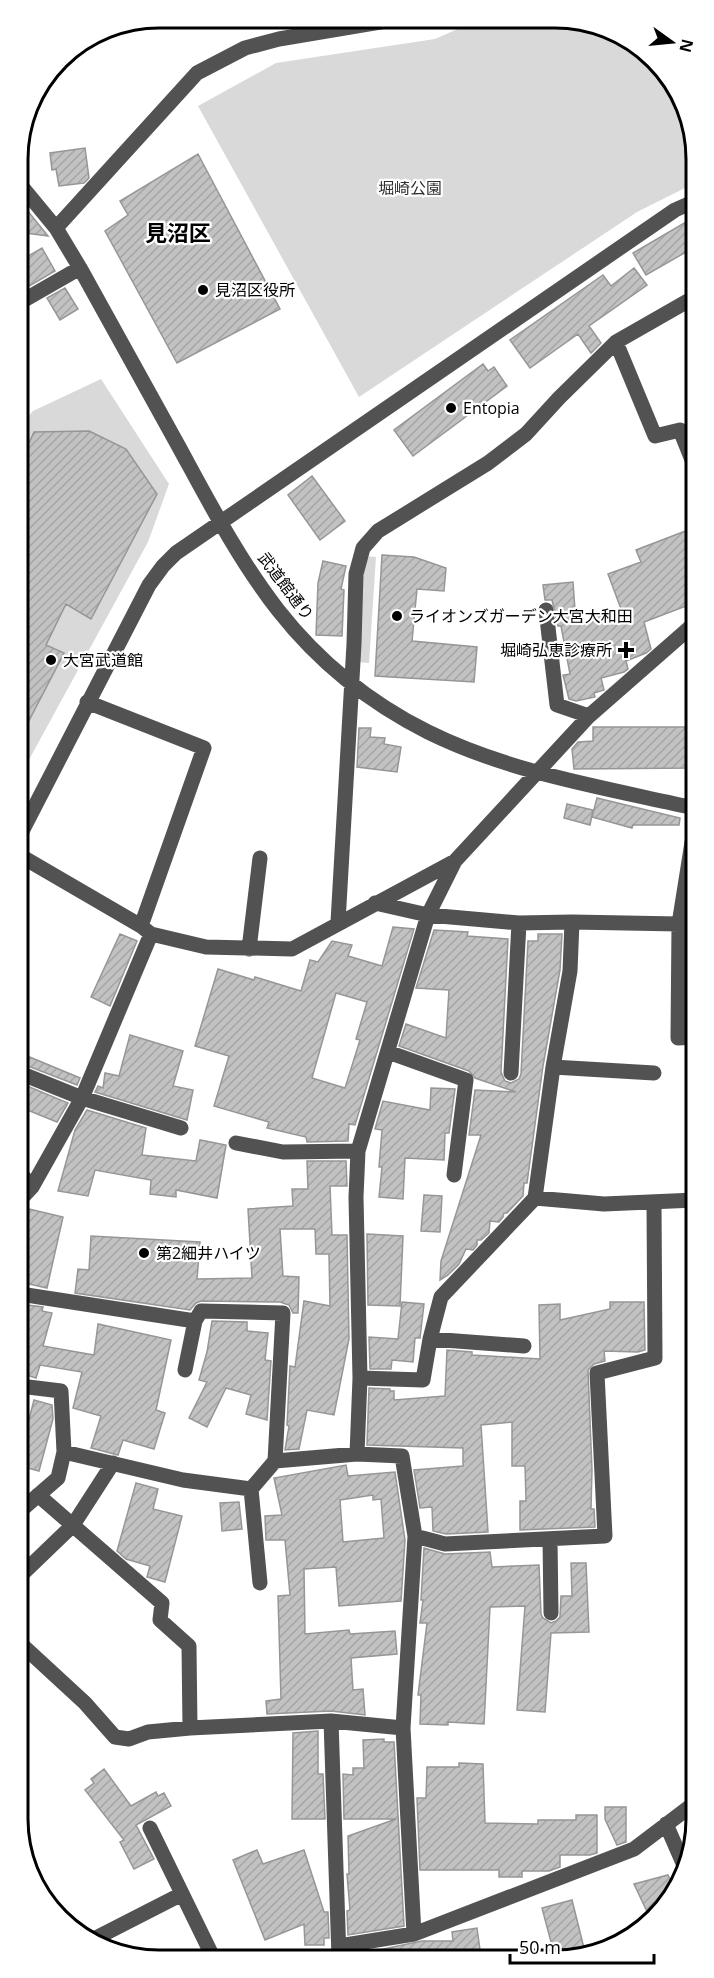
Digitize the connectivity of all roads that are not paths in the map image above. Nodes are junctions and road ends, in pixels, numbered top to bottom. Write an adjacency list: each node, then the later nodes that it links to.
1 (341, 29): 4 (street)
2 (29, 195): 4 (street, 武道館通り)
3 (686, 205): 10 (street)
4 (56, 228): 5 (street, 武道館通り)
5 (80, 268): 6 (street); 10 (street, 武道館通り)
6 (29, 297)
7 (686, 302): 8 (street)
8 (616, 342): 9 (street); 13 (street)
9 (686, 445)
10 (221, 523): 13 (street, 武道館通り); 14 (street)
11 (546, 610): 15 (street)
12 (686, 631): 15 (street)
13 (352, 683): 16 (street, 武道館通り); 25 (street)
14 (87, 702): 18 (street); 29 (street)
15 (589, 716): 16 (street)
16 (538, 773): 17 (street, 武道館通り); 21 (street)
17 (686, 806)
18 (29, 818)
19 (260, 858): 30 (street)
20 (29, 861): 29 (street)
21 (455, 861): 23 (street); 24 (street)
22 (686, 883): 28 (street)
23 (375, 903): 24 (street); 25 (street)
24 (428, 915): 27 (street); 32 (street)
25 (338, 922): 30 (street)
26 (573, 922): 27 (street); 28 (street); 33 (street)
27 (519, 923): 34 (street)
28 (679, 924): 31 (street)
29 (146, 930): 30 (street); 37 (street)
30 (249, 949)
31 (685, 1038)
32 (388, 1052): 40 (street); 41 (street)
33 (553, 1067): 35 (street); 45 (street)
34 (511, 1073)
35 (654, 1073)
36 (28, 1076): 37 (street)
37 (82, 1098): 38 (street); 43 (street)
38 (181, 1128)
39 (236, 1143): 40 (street)
40 (358, 1151): 53 (street)
41 (454, 1175)
42 (28, 1183): 43 (street)
43 (32, 1187): 44 (street)
44 (28, 1191)
45 (535, 1198): 47 (street); 50 (street)
46 (685, 1201): 47 (street)
47 (654, 1203): 64 (street)
48 (28, 1295): 49 (street)
49 (195, 1321): 52 (street); 57 (street)
50 (430, 1339): 51 (street); 53 (street)
51 (524, 1346)
52 (185, 1370)
53 (360, 1378): 56 (street)
54 (28, 1387): 55 (street)
55 (64, 1452): 58 (street); 60 (street)
56 (357, 1455): 57 (street); 63 (street)
57 (274, 1461): 59 (street)
58 (113, 1463): 59 (street); 62 (street)
59 (251, 1489): 66 (street)
60 (38, 1495): 61 (street); 62 (street)
61 (28, 1504)
62 (73, 1525): 65 (street); 70 (street)
63 (415, 1536): 64 (street); 71 (street)
64 (549, 1539): 67 (street)
65 (28, 1568)
66 (260, 1583)
67 (551, 1613)
68 (28, 1651): 70 (street)
69 (331, 1721): 70 (street); 71 (street); 80 (street)
70 (190, 1728)
71 (403, 1728): 77 (street)
72 (685, 1810): 73 (street)
73 (666, 1824): 75 (street); 77 (street)
74 (150, 1828): 76 (street)
75 (680, 1855)
76 (182, 1894): 78 (street); 79 (street)
77 (414, 1934): 81 (street)
78 (101, 1935)
79 (210, 1950)
80 (339, 1950)
81 (347, 1950)

